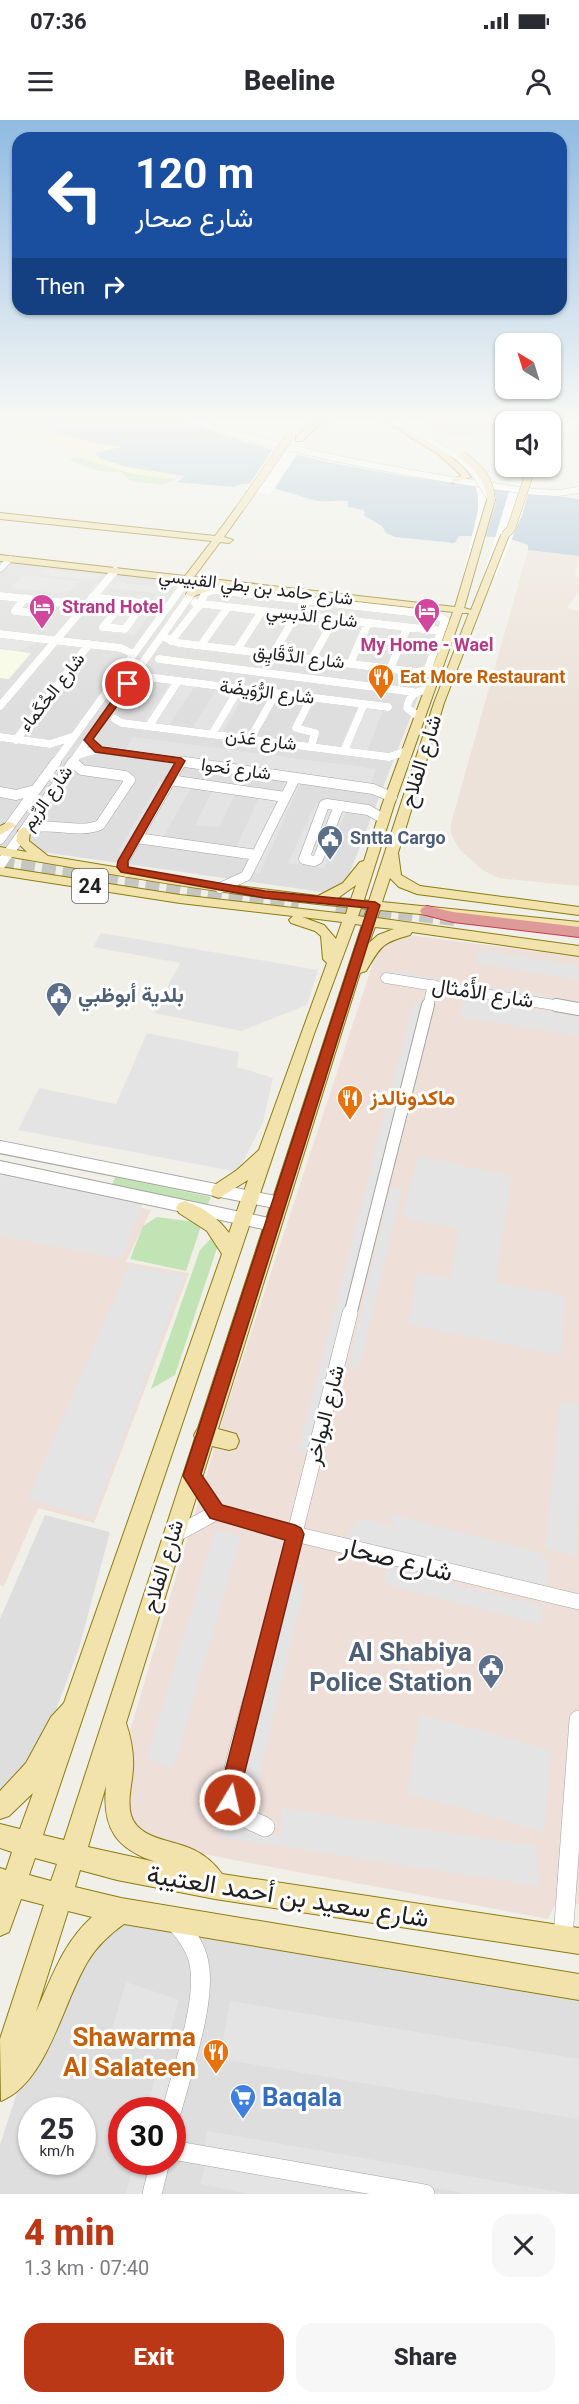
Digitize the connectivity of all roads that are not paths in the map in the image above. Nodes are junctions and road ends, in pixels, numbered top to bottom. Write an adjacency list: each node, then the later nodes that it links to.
1 (236, 514): 7 (main road, شارع الرِّيم, bridge)
2 (248, 514): 11 (main road)
3 (487, 514): 16 (main road, شارع الفلاح)
4 (507, 514): 8 (main road)
5 (516, 514): 8 (main road, bridge)
6 (0, 516): 9 (main road)
7 (228, 526): 9 (main road); 10 (main road, شارع الرِّيم)
8 (505, 535): 36 (main road, شارع الفلاح)
9 (198, 537): 10 (main road)
10 (219, 539): 11 (main road); 19 (main road, شارع الرِّيم)
11 (229, 540): 13 (main road)
12 (5, 559): 14 (street); 15 (main road, شارع حامد بن بطي القبيسي)
13 (215, 560)
14 (0, 569)
15 (115, 571): 17 (main road, شارع حامد بن بطي القبيسي); 25 (street)
16 (470, 572): 27 (main road); 35 (main road, شارع الفلاح)
17 (144, 574): 19 (main road, شارع حامد بن بطي القبيسي); 21 (main road)
18 (206, 576): 19 (main road, شارع حامد بن بطي القبيسي); 20 (main road, شارع حامد بن بطي القبيسي); 23 (street, شارع الرِّيم); 27 (main road, شارع حامد بن بطي القبيسي)
19 (190, 577): 21 (street, شارع الرِّيم)
20 (234, 584): 22 (main road, شارع حامد بن بطي القبيسي); 23 (main road)
21 (180, 590): 23 (street); 41 (street, شارع الرِّيم)
22 (259, 591): 30 (street); 33 (main road, شارع حامد بن بطي القبيسي); 45 (street)
23 (191, 594): 32 (street, شارع الرِّيم)
24 (0, 596): 26 (street)
25 (92, 597): 29 (street); 31 (street)
26 (25, 598): 28 (street); 28 (street)
27 (446, 599): 35 (main road, شارع حامد بن بطي القبيسي)
28 (47, 600): 31 (street)
29 (124, 601): 39 (street); 39 (street)
30 (200, 603): 32 (street, شارع الدِّبسِي); 34 (street, شارع الدِّبسِي); 49 (street)
31 (86, 605): 48 (street)
32 (183, 605): 47 (street, شارع الرِّيم)
33 (417, 605): 35 (main road, شارع حامد بن بطي القبيسي); 43 (main road)
34 (228, 607): 37 (street, شارع الدِّبسِي); 52 (street)
35 (460, 607): 36 (main road, شارع حامد بن بطي القبيسي); 43 (main road, شارع الفلاح)
36 (477, 609): 106 (main road, شارع الفلاح)
37 (262, 611): 38 (street, شارع الدِّبسِي); 55 (street)
38 (296, 615): 40 (street, شارع الدِّبسِي); 57 (street)
39 (133, 618): 41 (street)
40 (334, 619): 42 (street, شارع الدِّبسِي); 59 (street)
41 (148, 622): 51 (street, شارع الرِّيم)
42 (368, 623): 44 (street, شارع الدِّبسِي); 60 (street)
43 (453, 624): 53 (main road, شارع الفلاح)
44 (407, 628): 45 (street, شارع الدِّبسِي); 61 (street)
45 (441, 632): 53 (street)
46 (0, 634): 48 (street)
47 (162, 635): 49 (street, شارع الدَّقَايِق); 81 (street, شارع الرِّيم)
48 (55, 640): 50 (street); 71 (street)
49 (171, 641): 52 (street, شارع الدَّقَايِق)
50 (89, 644): 54 (street); 80 (street, شارع الحُكَماء)
51 (140, 645): 54 (street); 56 (street, شارع الرِّيم)
52 (201, 645): 55 (street, شارع الدَّقَايِق)
53 (440, 647): 62 (main road, شارع الفلاح)
54 (121, 648): 56 (street)
55 (237, 650): 57 (street, شارع الدَّقَايِق)
56 (133, 654): 78 (street, شارع الرِّيم)
57 (273, 654): 59 (street, شارع الدَّقَايِق)
58 (159, 659): 67 (street)
59 (312, 659): 60 (street, شارع الدَّقَايِق)
60 (350, 664): 61 (street, شارع الدَّقَايِق)
61 (390, 669): 62 (street, شارع الدَّقَايِق)
62 (432, 670): 66 (main road, شارع الفلاح)
63 (147, 676): 64 (street, شارع الرُّوَيضَة)
64 (178, 681): 65 (street, شارع الرُّوَيضَة); 75 (street)
65 (239, 689): 68 (street, شارع الرُّوَيضَة); 76 (street)
66 (430, 689): 67 (street); 73 (main road, شارع الفلاح)
67 (413, 692): 73 (street)
68 (276, 693): 69 (street, شارع الرُّوَيضَة); 79 (street)
69 (311, 698): 70 (street, شارع الرُّوَيضَة); 83 (street)
70 (364, 704): 72 (street, شارع الرُّوَيضَة); 85 (street)
71 (0, 706)
72 (388, 707)
73 (419, 717): 86 (main road, شارع الفلاح)
74 (116, 719): 75 (street, شارع عَدَن)
75 (149, 726): 76 (street, شارع عَدَن)
76 (212, 734): 79 (street, شارع عَدَن)
77 (0, 737): 80 (street)
78 (72, 737): 82 (street); 87 (street, شارع الرِّيم)
79 (250, 739): 83 (street, شارع عَدَن)
80 (16, 740): 82 (street)
81 (88, 740): 84 (street); 88 (street, شارع الرِّيم)
82 (50, 744): 87 (street)
83 (311, 747): 85 (street, شارع عَدَن)
84 (99, 750): 88 (street, شارع نَحوا); 89 (street, شارع نَحوا)
85 (344, 751): 86 (street, شارع عَدَن)
86 (407, 752): 95 (main road, شارع الفلاح)
87 (60, 754): 92 (street, شارع الرِّيم)
88 (75, 758): 102 (street, شارع الرِّيم); 102 (street)
89 (181, 761): 90 (street, شارع نَحوا); 91 (street)
90 (295, 778): 95 (street, شارع نَحوا); 96 (street)
91 (170, 780): 96 (street); 103 (street)
92 (35, 790): 94 (street); 97 (street, شارع الرِّيم)
93 (0, 792): 94 (street)
94 (16, 795): 97 (street)
95 (392, 796): 99 (street); 100 (main road, شارع الفلاح)
96 (285, 797): 107 (street)
97 (26, 802): 101 (street, شارع الرِّيم)
98 (339, 806): 98 (street); 99 (street)
99 (368, 810): 100 (street)
100 (384, 819): 104 (main road, شارع الفلاح)
101 (3, 833): 102 (street)
102 (21, 835): 105 (street, شارع الرِّيم); 108 (main road)
103 (137, 838): 107 (street); 111 (street)
104 (374, 851): 113 (main road); 114 (main road, شارع الفلاح)
105 (4, 852): 108 (main road, 24); 109 (street, شارع الرِّيم)
106 (393, 852): 117 (main road); 118 (main road, شارع الفلاح)
107 (257, 855): 112 (street)
108 (45, 858): 111 (main road, 24)
109 (0, 865)
110 (0, 871): 115 (main road, 24)
111 (127, 872): 112 (main road, 24)
112 (220, 888): 113 (main road, 24)
113 (265, 894): 114 (main road, 24)
114 (355, 903): 118 (main road, 24); 119 (main road, شارع الفلاح)
115 (252, 908): 119 (main road, 24); 125 (main road)
116 (427, 911): 118 (main road, 24); 120 (main road, 24); 122 (highway)
117 (579, 911)
118 (372, 914): 119 (main road, 24); 121 (main road, 24); 123 (main road); 128 (main road, شارع الفلاح)
119 (349, 919): 125 (main road, شارع الفلاح)
120 (579, 926)
121 (423, 930): 124 (main road, 24); 128 (main road)
122 (579, 932)
123 (579, 939)
124 (579, 951)
125 (329, 976): 131 (main road, شارع الفلاح)
126 (386, 978): 127 (street, شارع الأَمْثال)
127 (433, 985): 129 (street, شارع الأَمْثال); 146 (street, شارع البواخر)
128 (342, 1003): 137 (main road, شارع الفلاح)
129 (579, 1009)
130 (0, 1147): 133 (street)
131 (269, 1149): 135 (main road); 136 (main road, شارع الفلاح)
132 (0, 1167): 134 (street)
133 (106, 1167): 134 (street); 135 (street)
134 (89, 1187): 138 (street)
135 (219, 1191): 136 (street)
136 (252, 1197): 137 (street); 139 (main road, شارع الفلاح)
137 (280, 1203): 140 (main road, شارع الفلاح)
138 (185, 1208): 139 (street); 141 (main road)
139 (243, 1218): 140 (street); 141 (main road, شارع الفلاح)
140 (273, 1225): 142 (main road, شارع الفلاح)
141 (231, 1254): 149 (main road, شارع الفلاح)
142 (204, 1435): 143 (main road); 144 (main road, شارع الفلاح)
143 (229, 1441)
144 (192, 1476): 145 (street); 147 (main road, شارع الفلاح)
145 (217, 1512): 146 (street, شارع صحار); 147 (street)
146 (295, 1534): 148 (street, شارع صحار); 153 (street, شارع البواخر)
147 (172, 1537): 151 (main road, شارع الفلاح)
148 (579, 1602)
149 (76, 1707): 152 (main road); 155 (main road, شارع الفلاح)
150 (579, 1720): 163 (street)
151 (115, 1723): 156 (main road, شارع الفلاح); 158 (main road)
152 (0, 1807)
153 (265, 1827)
154 (0, 1836): 155 (main road, شارع سعيد بن أحمد العتيبة)
155 (28, 1843): 156 (main road, شارع سعيد بن أحمد العتيبة); 157 (main road, شارع الفلاح)
156 (72, 1855): 158 (main road, شارع سعيد بن أحمد العتيبة); 159 (main road, شارع الفلاح)
157 (7, 1883): 159 (main road, شارع سعيد بن أحمد العتيبة); 162 (main road, شارع الفلاح)
158 (215, 1886): 163 (main road, شارع سعيد بن أحمد العتيبة)
159 (58, 1896): 160 (main road, شارع سعيد بن أحمد العتيبة); 165 (main road, شارع الفلاح)
160 (122, 1911): 161 (main road, شارع سعيد بن أحمد العتيبة); 166 (main road)
161 (171, 1918): 164 (main road, شارع سعيد بن أحمد العتيبة); 167 (street)
162 (0, 1923)
163 (571, 1940)
164 (579, 1987)
165 (0, 2082)
166 (0, 2088)
167 (175, 2097)
168 (186, 2152): 171 (street)
169 (157, 2175): 170 (street)
170 (152, 2194)
171 (425, 2194)

